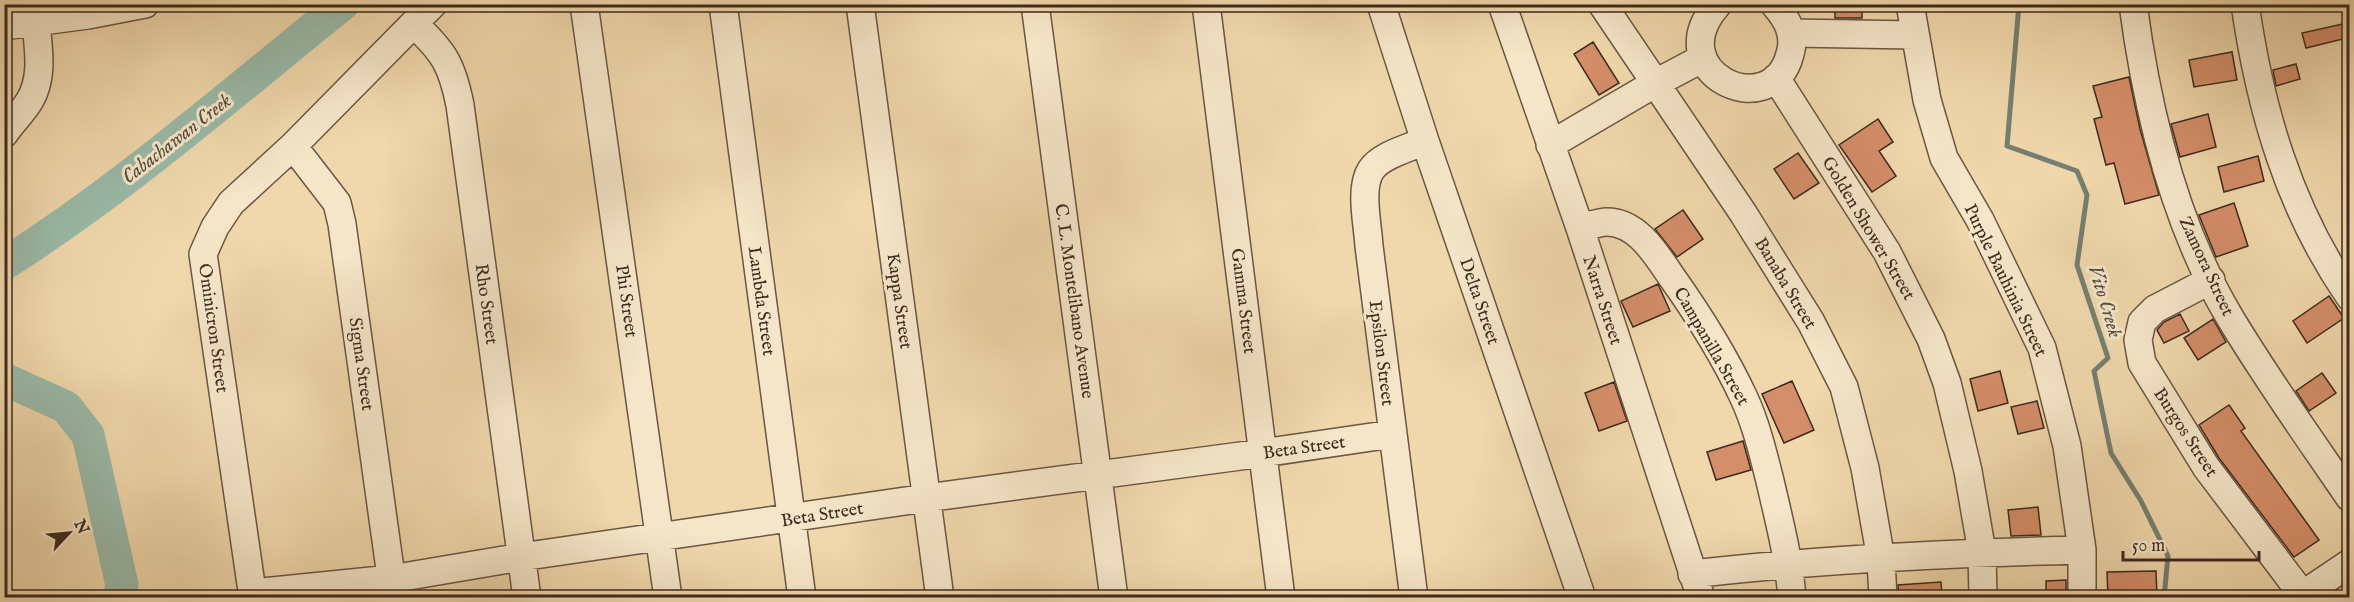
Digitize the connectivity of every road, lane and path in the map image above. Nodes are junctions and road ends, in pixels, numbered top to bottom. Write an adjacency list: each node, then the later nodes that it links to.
1 (145, 4): 16 (street)
2 (434, 4): 17 (street, Ominicron Street)
3 (584, 4): 37 (street, Phi Street)
4 (723, 4): 36 (street, Lambda Street)
5 (860, 4): 34 (street, Kappa Street)
6 (1035, 4): 33 (street, C. L. Montelibano Avenue)
7 (1206, 4): 32 (street, Gamma Street)
8 (1381, 4): 25 (street, Delta Street)
9 (1502, 4): 26 (street, Narra Street)
10 (1602, 4): 23 (street, Banaba Street)
11 (1718, 4): 21 (street)
12 (1774, 4): 19 (street)
13 (1910, 4): 20 (street, Purple Bauhinia Street)
14 (2133, 4): 29 (street, Zamora Street)
15 (2245, 4): 30 (street)
16 (36, 22): 18 (street); 24 (street)
17 (415, 25): 27 (street, Ominicron Street); 40 (street, Rho Street)
18 (4, 26)
19 (1792, 33): 20 (street); 22 (street)
20 (1915, 35): 38 (street, Purple Bauhinia Street)
21 (1703, 58): 22 (street); 23 (street)
22 (1776, 78): 39 (street, Golden Shower Street)
23 (1654, 84): 26 (street); 41 (street, Banaba Street)
24 (4, 134)
25 (1425, 141): 31 (street, Epsilon Street); 55 (street, Delta Street)
26 (1550, 145): 28 (street, Narra Street)
27 (293, 146): 45 (street, Sigma Street); 46 (street, Ominicron Street)
28 (1580, 228): 42 (street, Campanilla Street); 44 (street, Narra Street)
29 (2211, 280): 35 (street, Zamora Street); 47 (street, Burgos Street)
30 (2349, 297)
31 (1392, 434): 32 (street, Beta Street); 54 (street, Epsilon Street)
32 (1263, 453): 33 (street, Beta Street); 53 (street, Gamma Street)
33 (1098, 474): 34 (street, Beta Street); 52 (street, C. L. Montelibano Avenue)
34 (926, 498): 36 (street, Beta Street); 51 (street, Kappa Street)
35 (2349, 498)
36 (791, 519): 37 (street, Beta Street); 50 (street, Lambda Street)
37 (660, 537): 40 (street, Beta Street); 49 (street, Phi Street)
38 (2082, 550): 39 (street); 59 (street, Purple Bauhinia Street)
39 (1982, 552): 41 (street); 58 (street, Golden Shower Street)
40 (521, 557): 45 (street, Beta Street); 48 (street, Rho Street)
41 (1881, 559): 42 (street); 57 (street, Banaba Street)
42 (1789, 563): 44 (street); 56 (street, Campanilla Street)
43 (2349, 564): 47 (street)
44 (1696, 586)
45 (392, 588): 46 (street, Beta Street)
46 (253, 595)
47 (2302, 596)
48 (527, 597)
49 (668, 597)
50 (801, 597)
51 (940, 597)
52 (1114, 597)
53 (1281, 597)
54 (1414, 597)
55 (1582, 597)
56 (1792, 597)
57 (1883, 597)
58 (1983, 597)
59 (2082, 597)

